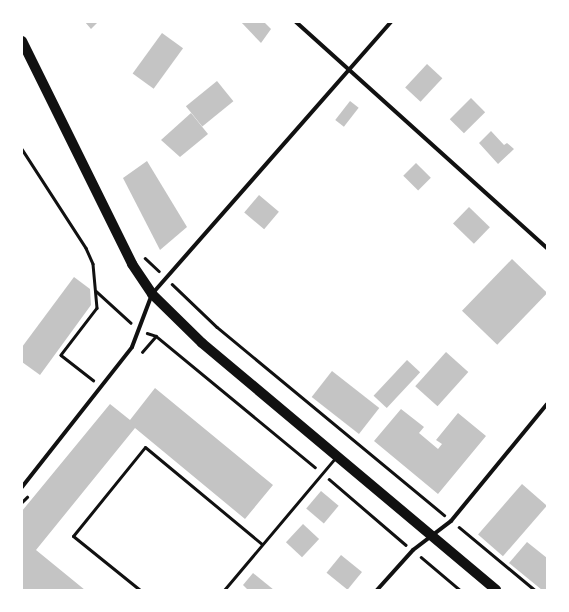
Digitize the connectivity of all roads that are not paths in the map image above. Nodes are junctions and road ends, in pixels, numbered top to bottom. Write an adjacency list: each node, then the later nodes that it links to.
1 (296, 22): 4 (street)
2 (390, 22): 4 (street)
3 (22, 41): 6 (main road)
4 (349, 71): 5 (street); 6 (street)
5 (547, 248)
6 (152, 294): 8 (main road); 9 (street)
7 (547, 404): 10 (street)
8 (336, 456): 10 (main road); 11 (lane)
9 (22, 487)
10 (432, 535): 14 (street); 15 (main road)
11 (262, 544): 12 (lane); 13 (lane)
12 (140, 590)
13 (224, 590)
14 (377, 590)
15 (496, 590)

